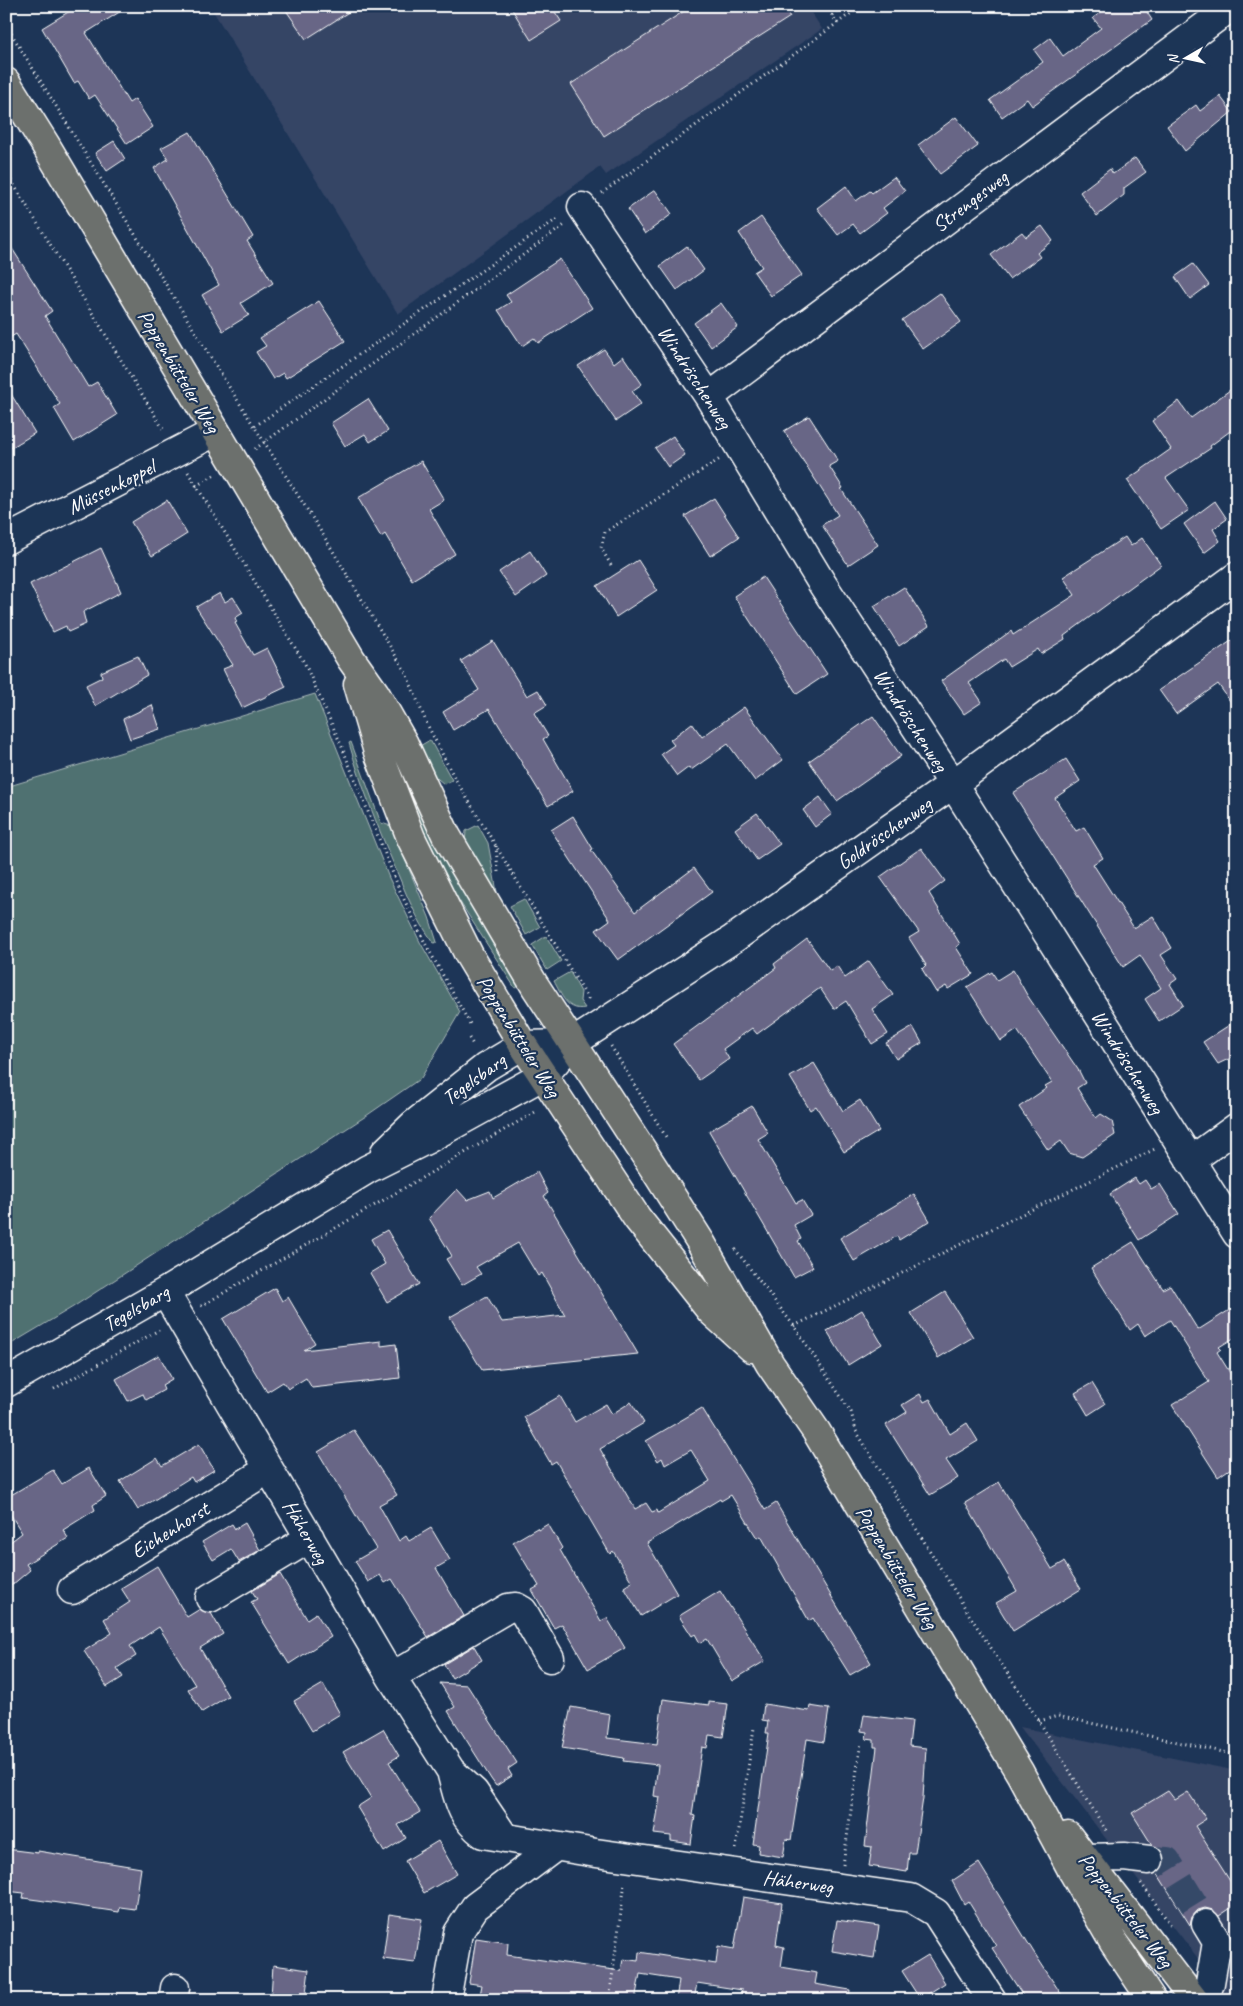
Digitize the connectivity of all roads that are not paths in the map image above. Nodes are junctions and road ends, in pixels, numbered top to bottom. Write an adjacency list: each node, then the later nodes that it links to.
1 (1232, 6): 4 (street, Strengesweg)
2 (6, 82): 5 (main road, Poppenbütteler Weg)
3 (582, 207): 4 (street, Windröschenweg)
4 (709, 397): 9 (street, Windröschenweg)
5 (215, 432): 6 (street, Müssenkoppel); 8 (main road, Poppenbütteler Weg)
6 (6, 540)
7 (1237, 576): 9 (street, Goldröschenweg)
8 (351, 659): 10 (main road, Poppenbütteler Weg); 11 (main road, Poppenbütteler Weg)
9 (953, 784): 10 (street, Goldröschenweg); 14 (street, Windröschenweg)
10 (571, 1044): 11 (street, Tegelsbarg); 12 (street, Tegelsbarg); 18 (main road, Poppenbütteler Weg)
11 (524, 1045): 12 (main road, Poppenbütteler Weg); 15 (street, Tegelsbarg)
12 (551, 1086): 15 (street, Tegelsbarg); 18 (main road, Poppenbütteler Weg)
13 (1237, 1127): 14 (street)
14 (1190, 1161): 16 (street, Windröschenweg)
15 (368, 1169): 17 (street, Tegelsbarg)
16 (1237, 1234)
17 (165, 1292): 19 (street, Tegelsbarg); 20 (street, Häherweg)
18 (770, 1364): 28 (main road, Poppenbütteler Weg)
19 (6, 1383)
20 (269, 1469): 21 (street, Häherweg); 22 (street, Eichenhorst)
21 (310, 1538): 23 (street); 25 (street, Häherweg)
22 (72, 1590)
23 (210, 1598)
24 (550, 1658): 25 (street)
25 (391, 1677): 26 (street, Häherweg)
26 (555, 1847): 30 (street); 31 (street, Häherweg)
27 (1136, 1859): 28 (street)
28 (1079, 1864): 32 (main road, Poppenbütteler Weg); 33 (main road, Poppenbütteler Weg)
29 (1206, 1924): 34 (street)
30 (446, 2000)
31 (992, 2000)
32 (1152, 2000)
33 (1194, 2000)
34 (1204, 2000)

